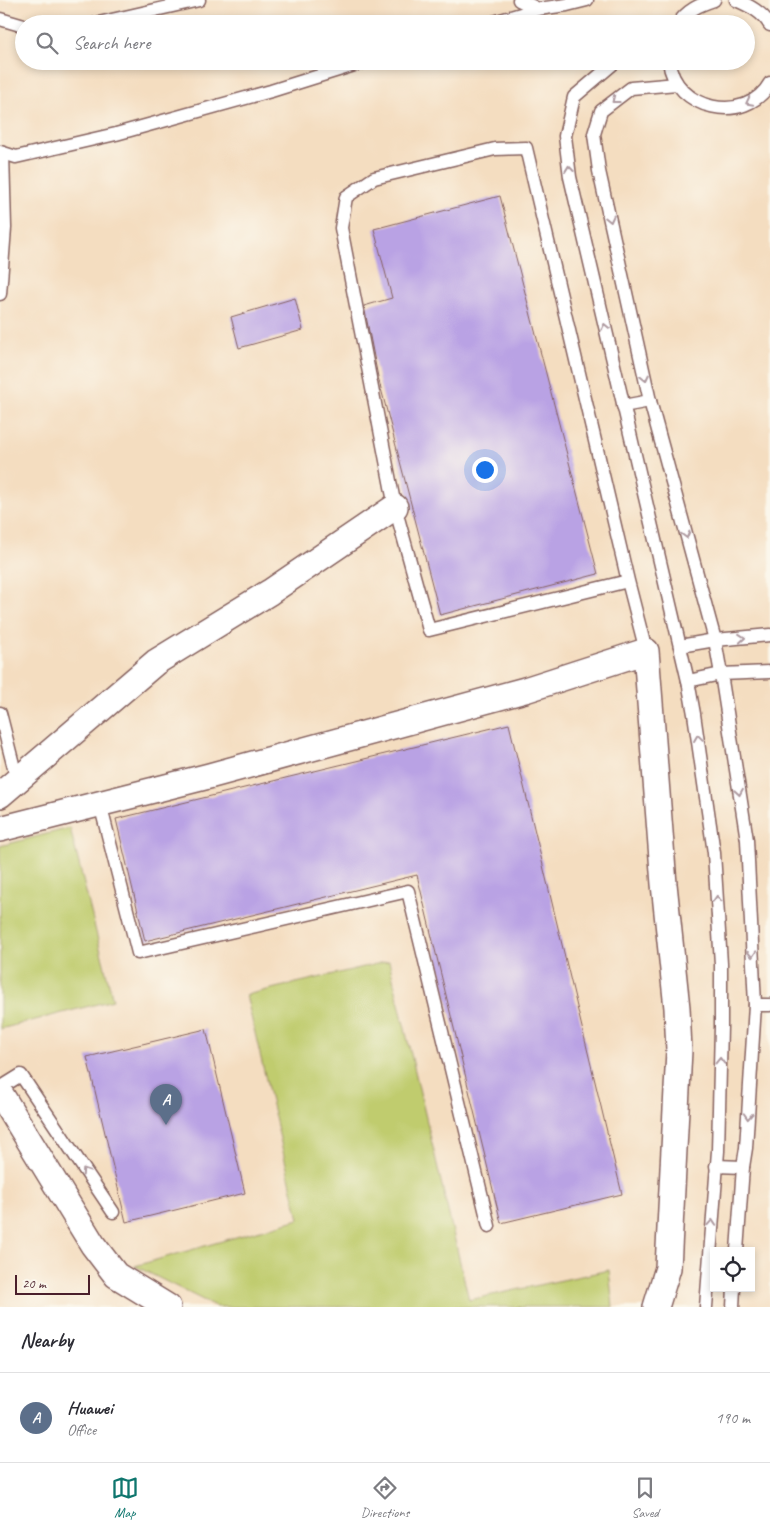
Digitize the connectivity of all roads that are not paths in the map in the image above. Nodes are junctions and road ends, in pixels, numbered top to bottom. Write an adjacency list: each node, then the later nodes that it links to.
1 (199, 0): 8 (lane)
2 (519, 0): 7 (lane)
3 (587, 0): 6 (lane)
4 (714, 0): 10 (lane)
5 (736, 0): 13 (lane)
6 (567, 2): 7 (lane)
7 (538, 9): 9 (lane)
8 (133, 15)
9 (518, 15)
10 (684, 15)
11 (0, 19): 12 (lane)
12 (15, 23)
13 (770, 25)
14 (339, 70): 19 (lane)
15 (606, 70): 22 (lane, one-way to 15)
16 (671, 70): 18 (lane)
17 (770, 83): 18 (lane, one-way to 18)
18 (677, 84): 21 (lane, one-way to 21)
19 (1, 153): 20 (lane)
20 (0, 294)
21 (650, 401): 22 (lane); 26 (lane, one-way to 26)
22 (623, 406): 27 (lane)
23 (395, 508): 24 (lane); 24 (lane); 33 (street)
24 (628, 581): 28 (lane)
25 (770, 635): 26 (lane, one-way to 25)
26 (715, 640): 27 (lane); 30 (lane)
27 (680, 646): 31 (lane)
28 (646, 651): 34 (street); 47 (street)
29 (770, 672): 30 (lane)
30 (721, 674): 31 (lane); 37 (lane, one-way to 37)
31 (688, 681): 40 (lane, one-way to 31)
32 (0, 713): 33 (lane)
33 (8, 788)
34 (100, 804): 35 (street); 43 (lane)
35 (0, 829)
36 (770, 1004): 37 (lane)
37 (755, 1005): 41 (lane, one-way to 41)
38 (0, 1088): 42 (lane, one-way to 38)
39 (0, 1094): 46 (street)
40 (716, 1166): 41 (lane); 48 (lane, one-way to 40)
41 (742, 1167): 44 (lane)
42 (113, 1212)
43 (489, 1226)
44 (737, 1247)
45 (734, 1292): 49 (lane)
46 (168, 1307)
47 (656, 1307)
48 (706, 1307)
49 (733, 1307)

